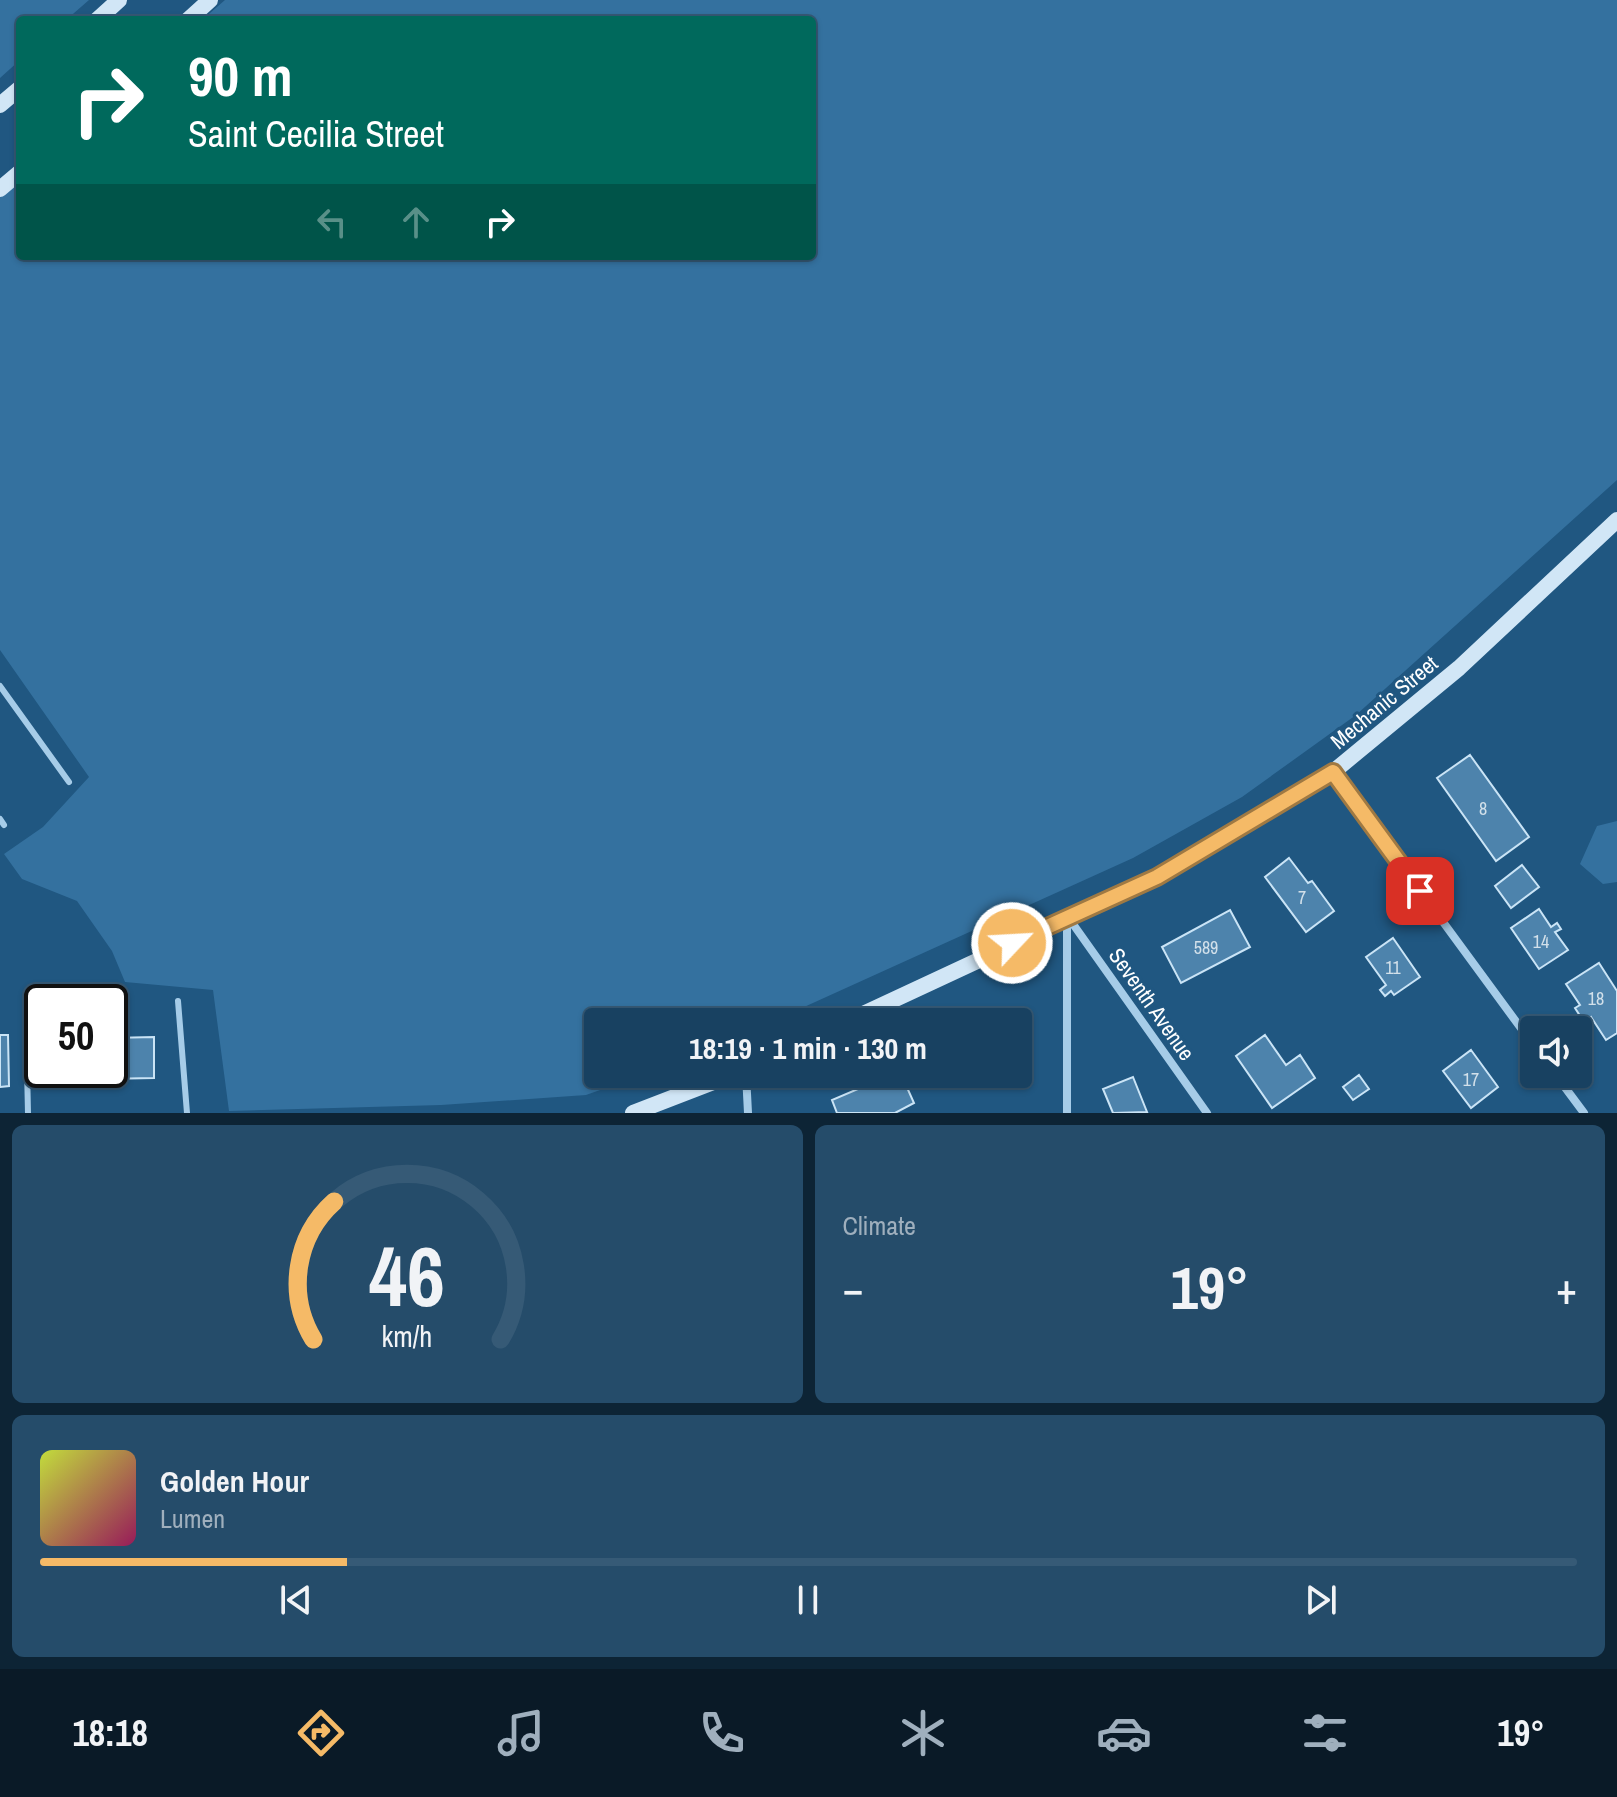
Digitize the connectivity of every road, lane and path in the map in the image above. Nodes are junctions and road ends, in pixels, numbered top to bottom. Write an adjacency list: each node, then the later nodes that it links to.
1 (119, 0): 3 (main road)
2 (210, 0): 4 (main road)
3 (101, 16)
4 (192, 16)
5 (16, 91): 6 (main road)
6 (0, 105)
7 (16, 175): 8 (main road)
8 (0, 189)
9 (1617, 520): 11 (main road, Mechanic Street)
10 (0, 686): 12 (lane)
11 (1333, 772): 13 (main road, Mechanic Street); 16 (street)
12 (69, 782)
13 (1067, 917): 15 (main road, Mechanic Street); 25 (street); 26 (street, Seventh Avenue)
14 (178, 1001): 22 (lane)
15 (875, 1008)
16 (1520, 1027)
17 (27, 1088): 21 (lane)
18 (698, 1088): 23 (main road)
19 (747, 1088): 24 (street)
20 (1565, 1088): 27 (street)
21 (28, 1113)
22 (187, 1113)
23 (633, 1113)
24 (748, 1113)
25 (1067, 1113)
26 (1207, 1113)
27 (1584, 1113)

